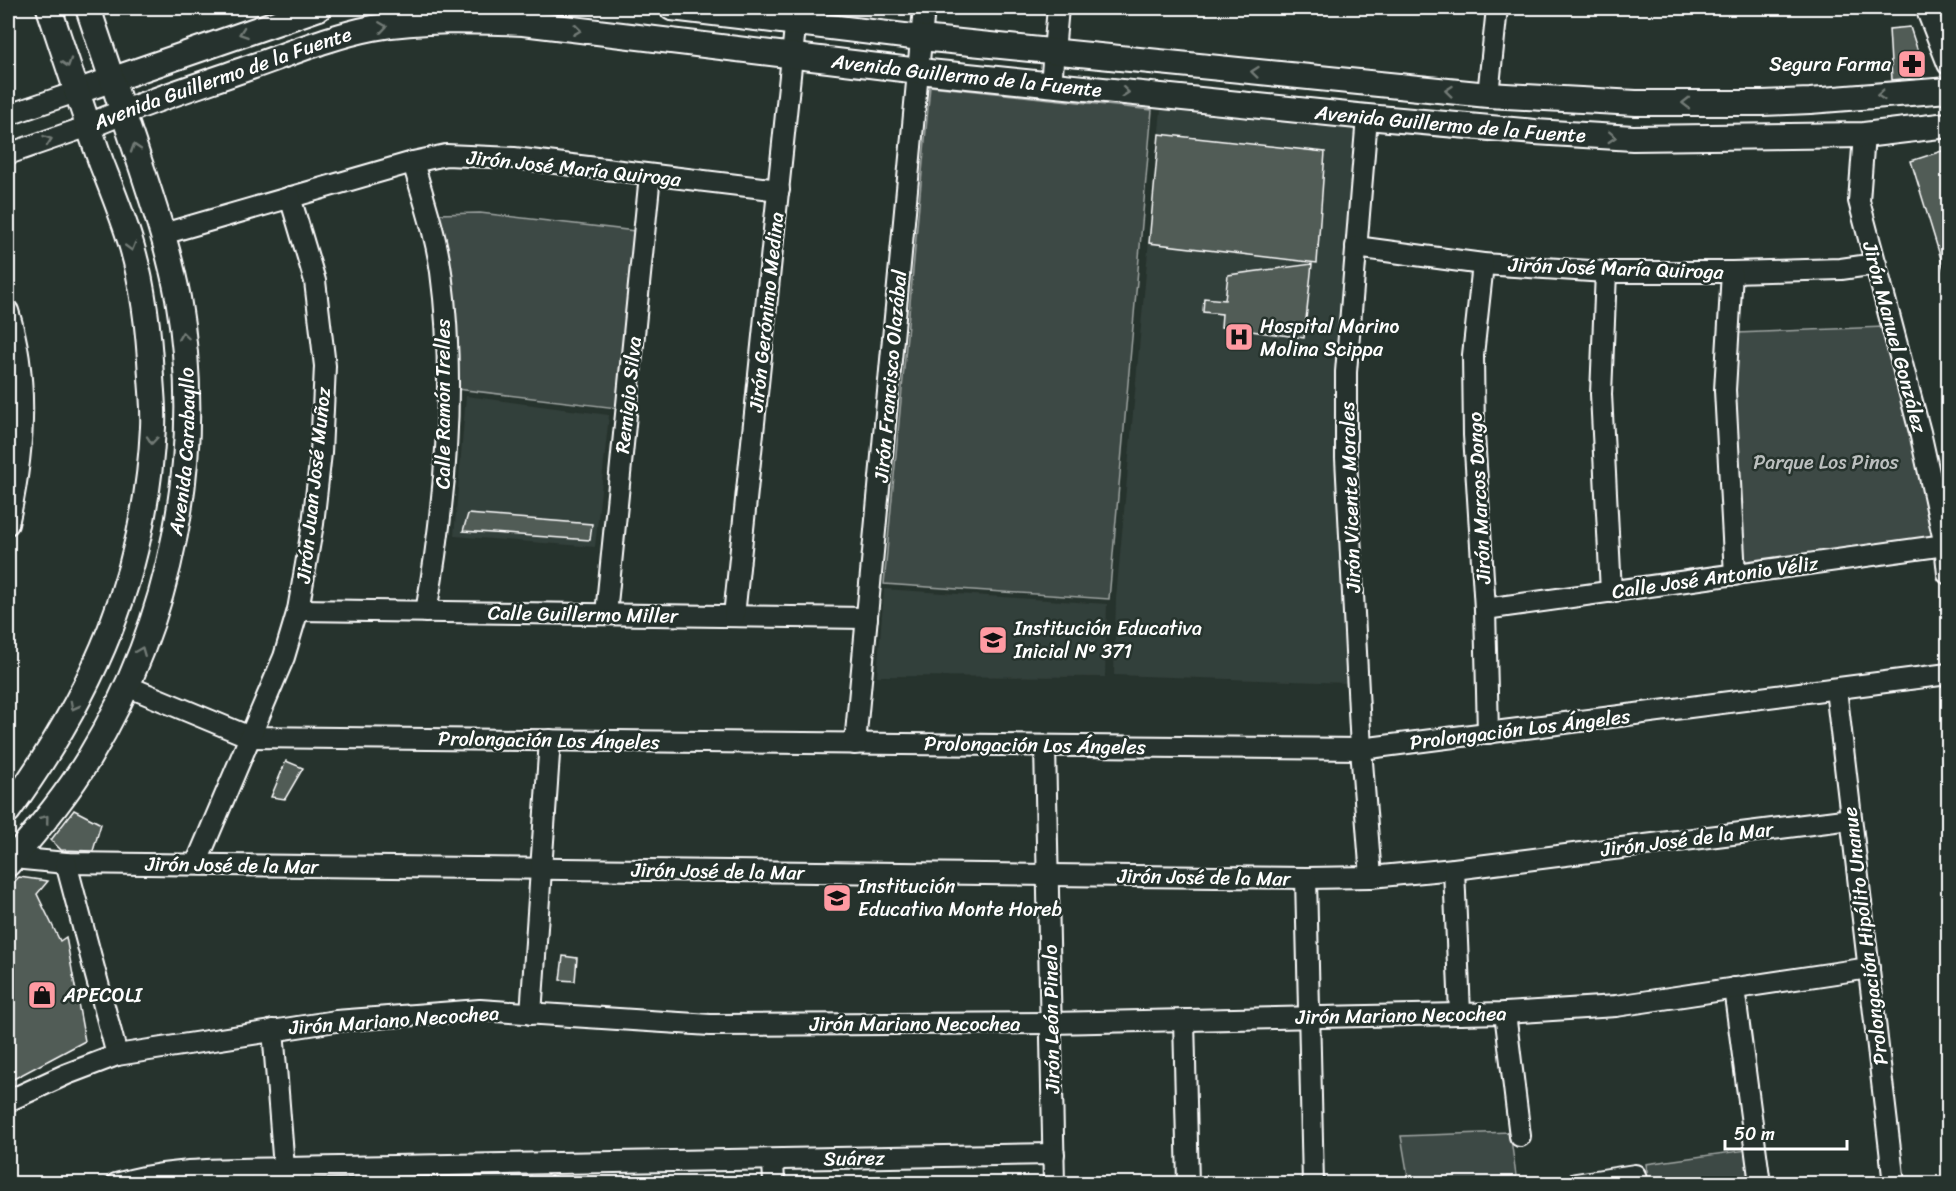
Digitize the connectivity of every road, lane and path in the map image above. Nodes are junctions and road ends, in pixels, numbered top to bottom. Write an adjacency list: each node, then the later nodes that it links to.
1 (49, 8): 18 (main road, Avenida Carabayllo, one-way to 18)
2 (88, 8): 15 (main road, Avenida Carabayllo)
3 (319, 8): 15 (main road, Avenida Guillermo de la Fuente, one-way to 15)
4 (672, 8): 9 (main road, Avenida Guillermo de la Fuente)
5 (924, 8): 10 (street, Jirón Francisco Olazábal)
6 (1058, 8): 11 (street)
7 (1497, 8): 19 (street)
8 (1926, 8): 13 (street)
9 (797, 15): 10 (main road, Avenida Guillermo de la Fuente); 12 (street, Jirón Gerónimo Medina)
10 (921, 38): 11 (main road, Avenida Guillermo de la Fuente); 14 (street, Jirón Francisco Olazábal)
11 (1054, 51): 16 (street); 19 (main road, Avenida Guillermo de la Fuente, one-way to 11)
12 (793, 56): 14 (main road, Avenida Guillermo de la Fuente); 22 (main road, Avenida Guillermo de la Fuente, one-way to 12); 33 (street, Jirón Gerónimo Medina)
13 (1948, 64)
14 (919, 71): 16 (main road, Avenida Guillermo de la Fuente); 52 (street, Jirón Francisco Olazábal)
15 (111, 79): 18 (main road, Avenida Guillermo de la Fuente); 22 (main road, Avenida Carabayllo)
16 (1051, 84): 24 (main road, Avenida Guillermo de la Fuente, one-way to 24)
17 (1948, 90): 20 (main road, Avenida Guillermo de la Fuente, one-way to 20)
18 (76, 92): 23 (street, Avenida Guillermo de la Fuente); 26 (main road, Avenida Carabayllo)
19 (1488, 95): 21 (main road, Avenida Guillermo de la Fuente, one-way to 19)
20 (1810, 101): 21 (main road, Avenida Guillermo de la Fuente); 28 (main road)
21 (1762, 103): 29 (main road)
22 (123, 111): 26 (main road, Avenida Guillermo de la Fuente); 35 (main road, Avenida Carabayllo, one-way to 22)
23 (8, 115)
24 (1367, 117): 29 (main road, Avenida Guillermo de la Fuente, one-way to 29); 36 (street, Jirón Vicente Morales)
25 (1948, 125): 27 (main road, Avenida Guillermo de la Fuente)
26 (89, 126): 30 (street, Avenida Guillermo de la Fuente, one-way to 26); 62 (main road, Avenida Carabayllo, one-way to 62)
27 (1864, 135): 28 (main road, Avenida Guillermo de la Fuente); 38 (street, Jirón Manuel González)
28 (1812, 136): 29 (main road, Avenida Guillermo de la Fuente)
29 (1764, 137)
30 (8, 154)
31 (413, 162): 32 (street, Jirón José María Quiroga); 34 (street, Jirón José María Quiroga); 49 (street, Calle Ramón Trelles)
32 (650, 175): 33 (street, Jirón José María Quiroga); 50 (street, Remigio Silva)
33 (779, 190): 51 (street, Jirón Gerónimo Medina)
34 (290, 197): 35 (street, Jirón José María Quiroga); 48 (street, Jirón Juan José Muñoz)
35 (163, 234): 54 (main road, Avenida Carabayllo, one-way to 35)
36 (1356, 247): 37 (street, Jirón José María Quiroga); 61 (street, Jirón Vicente Morales)
37 (1483, 264): 39 (street, Jirón José María Quiroga); 47 (street, Jirón Marcos Dongo)
38 (1876, 264): 40 (street, Jirón José María Quiroga); 43 (street, Jirón Manuel González)
39 (1606, 272): 40 (street, Jirón José María Quiroga); 46 (street)
40 (1732, 272): 45 (street)
41 (8, 315): 42 (street)
42 (8, 524)
43 (1945, 545): 44 (street, Jirón Manuel González); 45 (street, Calle José Antonio Véliz)
44 (1948, 574)
45 (1735, 575): 46 (street, Calle José Antonio Véliz)
46 (1611, 591): 47 (street, Calle José Antonio Véliz)
47 (1485, 609): 56 (street, Jirón Marcos Dongo)
48 (298, 610): 49 (street, Calle Guillermo Miller); 57 (street, Jirón Juan José Muñoz)
49 (426, 612): 50 (street, Calle Guillermo Miller)
50 (606, 614): 51 (street, Calle Guillermo Miller)
51 (734, 616): 52 (street, Calle Guillermo Miller)
52 (867, 618): 59 (street, Jirón Francisco Olazábal)
53 (1948, 674): 55 (street, Prolongación Los Ángeles)
54 (127, 686): 57 (street, Prolongación Los Ángeles); 64 (main road, Avenida Carabayllo, one-way to 54)
55 (1836, 689): 56 (street, Prolongación Los Ángeles); 63 (street, Prolongación Hipólito Unanue)
56 (1488, 733): 61 (street, Prolongación Los Ángeles)
57 (250, 737): 58 (street, Prolongación Los Ángeles); 66 (street, Jirón Juan José Muñoz)
58 (550, 740): 59 (street, Prolongación Los Ángeles); 67 (street)
59 (855, 744): 60 (street, Prolongación Los Ángeles)
60 (1045, 746): 61 (street, Prolongación Los Ángeles); 69 (street, Jirón León Pinelo)
61 (1361, 749): 70 (street, Jirón Vicente Morales)
62 (8, 811)
63 (1851, 819): 68 (street, Jirón José de la Mar); 72 (street, Prolongación Hipólito Unanue)
64 (9, 859): 65 (street, Jirón José de la Mar)
65 (66, 863): 66 (street, Jirón José de la Mar); 81 (street)
66 (196, 864): 67 (street, Jirón José de la Mar)
67 (542, 869): 69 (street, Jirón José de la Mar); 75 (street)
68 (1454, 869): 70 (street, Jirón José de la Mar); 76 (street)
69 (1048, 875): 71 (street, Jirón José de la Mar); 79 (street, Jirón León Pinelo)
70 (1371, 877): 71 (street, Jirón José de la Mar)
71 (1306, 878): 77 (street)
72 (1869, 968): 73 (street, Jirón Mariano Necochea); 95 (street, Prolongación Hipólito Unanue)
73 (1734, 988): 74 (street, Jirón Mariano Necochea); 94 (street)
74 (1505, 1013): 76 (street, Jirón Mariano Necochea); 83 (street)
75 (531, 1014): 79 (street, Jirón Mariano Necochea); 80 (street, Jirón Mariano Necochea)
76 (1460, 1014): 77 (street, Jirón Mariano Necochea)
77 (1309, 1017): 78 (street, Jirón Mariano Necochea); 91 (street)
78 (1184, 1020): 79 (street, Jirón Mariano Necochea); 90 (street)
79 (1051, 1023): 84 (street, Jirón León Pinelo)
80 (273, 1030): 81 (street, Jirón Mariano Necochea); 86 (street)
81 (117, 1055): 82 (street, Jirón Mariano Necochea)
82 (8, 1101)
83 (1520, 1136)
84 (1054, 1154): 85 (street, Suárez); 89 (street, Jirón León Pinelo)
85 (774, 1160): 86 (street, Suárez); 88 (street)
86 (284, 1168): 87 (street, Suárez)
87 (116, 1184)
88 (774, 1184)
89 (1054, 1184)
90 (1188, 1184)
91 (1313, 1184)
92 (1576, 1184): 93 (street)
93 (1637, 1184)
94 (1760, 1184)
95 (1894, 1184)

